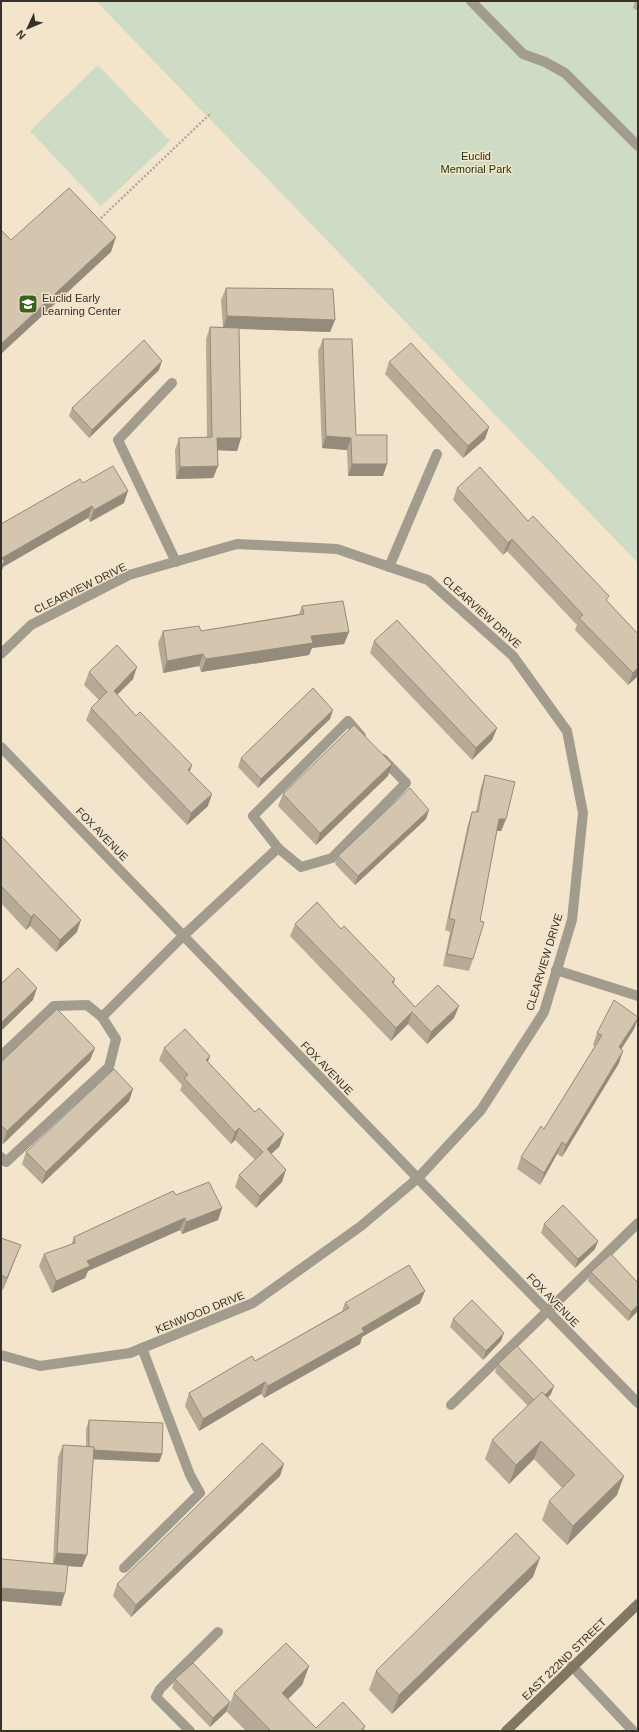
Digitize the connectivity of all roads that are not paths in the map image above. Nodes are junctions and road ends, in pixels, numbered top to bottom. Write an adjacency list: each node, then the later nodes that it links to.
1 (471, 1): 2 (street)
2 (638, 146)
3 (172, 383): 5 (street)
4 (437, 454): 6 (street)
5 (176, 562): 6 (street, CLEARVIEW DRIVE); 7 (street, CLEARVIEW DRIVE)
6 (389, 567): 11 (street, CLEARVIEW DRIVE)
7 (1, 654)
8 (1, 747): 10 (street, FOX AVENUE)
9 (278, 848): 9 (street); 10 (street)
10 (183, 936): 13 (street); 16 (street, FOX AVENUE)
11 (556, 970): 12 (street); 16 (street, CLEARVIEW DRIVE)
12 (638, 996)
13 (102, 1016): 14 (street); 15 (street)
14 (1, 1056)
15 (1, 1157)
16 (418, 1178): 18 (street, FOX AVENUE); 19 (street, KENWOOD DRIVE)
17 (638, 1223): 18 (street)
18 (547, 1310): 21 (street, FOX AVENUE); 22 (street)
19 (142, 1348): 20 (street, KENWOOD DRIVE); 23 (street)
20 (1, 1355)
21 (638, 1403)
22 (451, 1405)
23 (124, 1568)
24 (638, 1604): 26 (street, EAST 222ND STREET)
25 (218, 1632): 27 (street)
26 (572, 1666): 28 (street, EAST 222ND STREET); 29 (street)
27 (190, 1731)
28 (506, 1731)
29 (633, 1731)

